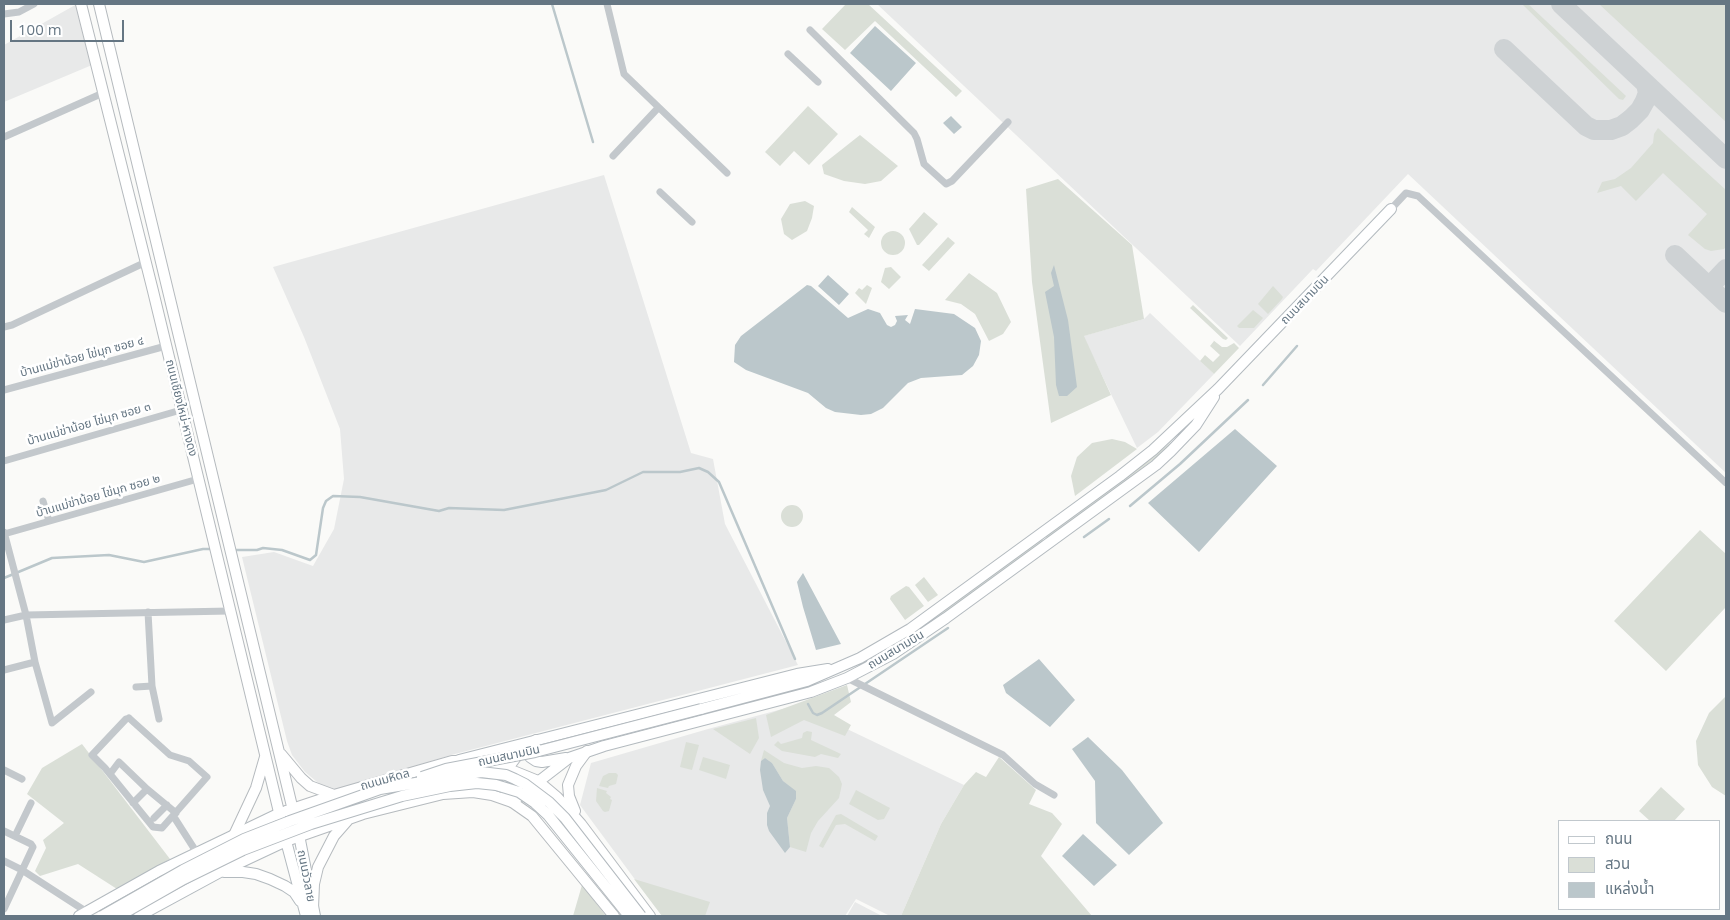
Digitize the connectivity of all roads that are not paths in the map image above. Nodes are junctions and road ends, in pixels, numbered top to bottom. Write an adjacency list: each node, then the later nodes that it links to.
1 (34, 4): 5 (street)
2 (81, 4): 9 (main road, ถนนเชียงใหม่-หางดง)
3 (99, 4): 19 (main road, ถนนเชียงใหม่-หางดง)
4 (607, 4): 10 (street)
5 (4, 14)
6 (810, 30): 11 (street)
7 (788, 54): 8 (street)
8 (818, 82)
9 (103, 93): 12 (street); 18 (main road, ถนนเชียงใหม่-หางดง)
10 (658, 108): 13 (street); 14 (street)
11 (1008, 122)
12 (4, 137)
13 (613, 156)
14 (727, 173)
15 (660, 192): 17 (street)
16 (1390, 210): 23 (main road, ถนนสนามบิน); 28 (street)
17 (692, 222)
18 (146, 262): 20 (main road, ถนนเชียงใหม่-หางดง); 21 (street)
19 (168, 287): 20 (main road); 45 (main road, ถนนเชียงใหม่-หางดง)
20 (153, 291): 22 (main road, ถนนเชียงใหม่-หางดง)
21 (4, 327)
22 (166, 346): 24 (street, บ้านแม่ข่าน้อย ไข่มุก ซอย ๔); 25 (main road, ถนนเชียงใหม่-หางดง)
23 (1218, 389): 37 (main road, ถนนสนามบิน); 39 (main road, ถนนสนามบิน)
24 (4, 390)
25 (182, 410): 26 (street, บ้านแม่ข่าน้อย ไข่มุก ซอย ๓); 27 (main road, ถนนเชียงใหม่-หางดง)
26 (4, 461)
27 (198, 480): 30 (street, บ้านแม่ข่าน้อย ไข่มุก ซอย ๒); 32 (main road, ถนนเชียงใหม่-หางดง)
28 (1726, 483)
29 (43, 501): 30 (street)
30 (50, 521): 31 (street, บ้านแม่ข่าน้อย ไข่มุก ซอย ๒)
31 (4, 533): 34 (street)
32 (230, 611): 33 (street); 47 (main road, ถนนเชียงใหม่-หางดง)
33 (148, 612): 34 (street); 40 (street)
34 (26, 615): 35 (street); 36 (street)
35 (4, 620)
36 (35, 662): 38 (street); 42 (street)
37 (839, 667): 44 (main road, ถนนสนามบิน); 56 (main road, ถนนสนามบิน, bridge)
38 (4, 670)
39 (847, 678): 46 (main road, ถนนสนามบิน); 58 (street)
40 (152, 686): 41 (street); 43 (street)
41 (136, 687)
42 (90, 692)
43 (159, 719)
44 (533, 742): 48 (main road); 49 (main road, ถนนสนามบิน); 50 (main road)
45 (278, 749): 57 (main road); 63 (main road, ถนนเชียงใหม่-หางดง)
46 (587, 751): 48 (main road, ถนนสนามบิน); 68 (main road)
47 (265, 755): 64 (main road, ถนนเชียงใหม่-หางดง); 70 (main road)
48 (569, 758): 54 (main road, ถนนสนามบิน)
49 (452, 761): 50 (main road, ถนนมหิดล); 57 (main road, ถนนมหิดล)
50 (508, 768): 54 (main road, ถนนมหิดล); 59 (main road)
51 (4, 770): 53 (street)
52 (110, 774): 55 (street); 61 (street); 65 (street)
53 (22, 779)
54 (538, 781): 59 (main road, ถนนสนามบิน); 68 (main road, ถนนมหิดล)
55 (147, 789): 61 (street); 62 (street)
56 (380, 790): 86 (main road, ถนนมหิดล, bridge); 92 (main road, ถนนมหิดล, bridge)
57 (334, 795): 63 (main road, ถนนมหิดล)
58 (1054, 795)
59 (510, 802): 67 (main road); 77 (main road)
60 (31, 803): 71 (street)
61 (133, 803): 65 (street)
62 (167, 805): 65 (street); 66 (street)
63 (292, 809): 64 (main road, ถนนมหิดล); 72 (main road, ถนนวัวลาย)
64 (280, 814): 70 (main road, ถนนมหิดล); 73 (main road, ถนนวัวลาย)
65 (175, 815): 75 (street)
66 (154, 818)
67 (349, 819): 72 (main road); 84 (main road)
68 (581, 824): 74 (main road, ถนนมหิดล)
69 (4, 830): 71 (street)
70 (234, 835): 75 (main road, ถนนมหิดล)
71 (15, 836): 78 (street)
72 (299, 836): 73 (main road); 84 (main road, ถนนวัวลาย)
73 (286, 841): 80 (main road); 82 (main road, ถนนวัวลาย)
74 (596, 844): 77 (main road); 93 (main road, ถนนมหิดล)
75 (197, 853): 79 (main road, ถนนมหิดล)
76 (4, 861): 78 (street)
77 (571, 862): 90 (main road)
78 (22, 870): 83 (street); 85 (street)
79 (159, 871): 81 (main road); 85 (main road, ถนนมหิดล)
80 (220, 872): 81 (main road); 82 (main road)
81 (173, 897): 88 (main road)
82 (302, 904): 89 (main road, ถนนวัวลาย)
83 (4, 909)
84 (314, 912)
85 (83, 914)
86 (102, 916)
87 (119, 916): 91 (main road, ถนนมหิดล, bridge)
88 (140, 916)
89 (306, 916)
90 (614, 916)
91 (629, 916)
92 (641, 916)
93 (650, 916)

